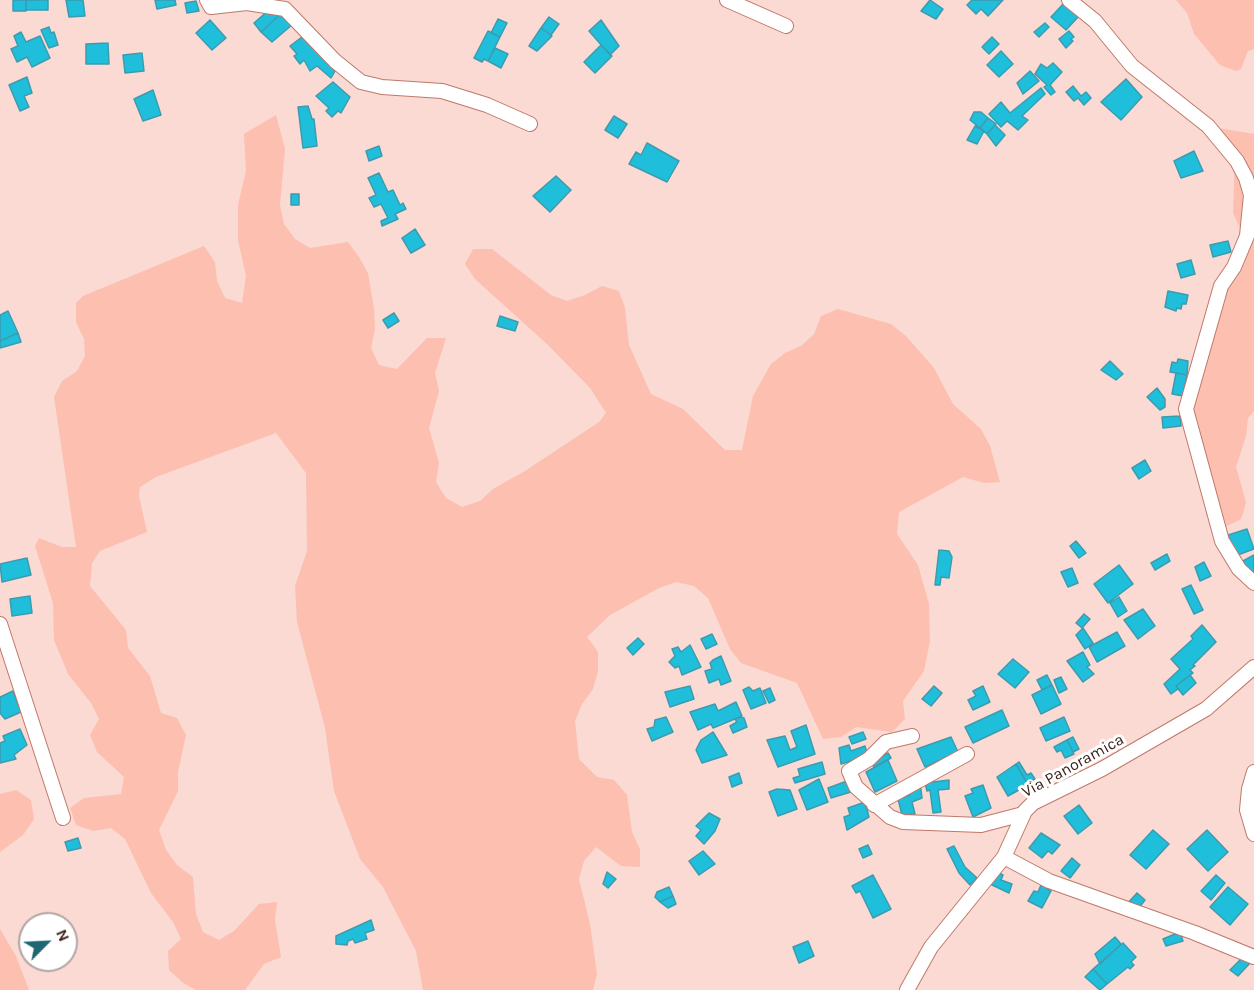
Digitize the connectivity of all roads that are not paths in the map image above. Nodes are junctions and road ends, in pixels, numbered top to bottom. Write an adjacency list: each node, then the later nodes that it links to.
1 (727, 0): 4 (street)
2 (1069, 0): 6 (street)
3 (209, 4): 5 (street)
4 (786, 26)
5 (530, 124)
6 (1254, 584)
7 (0, 624): 14 (street)
8 (1254, 667): 13 (street, Via Panoramica)
9 (912, 736): 12 (street)
10 (967, 754): 12 (street)
11 (1254, 772): 15 (street)
12 (874, 805): 13 (street)
13 (1023, 814): 16 (street, Via Panoramica)
14 (63, 818)
15 (1254, 834)
16 (1004, 857): 17 (street); 18 (street, Via Panoramica)
17 (1254, 957)
18 (907, 990)

